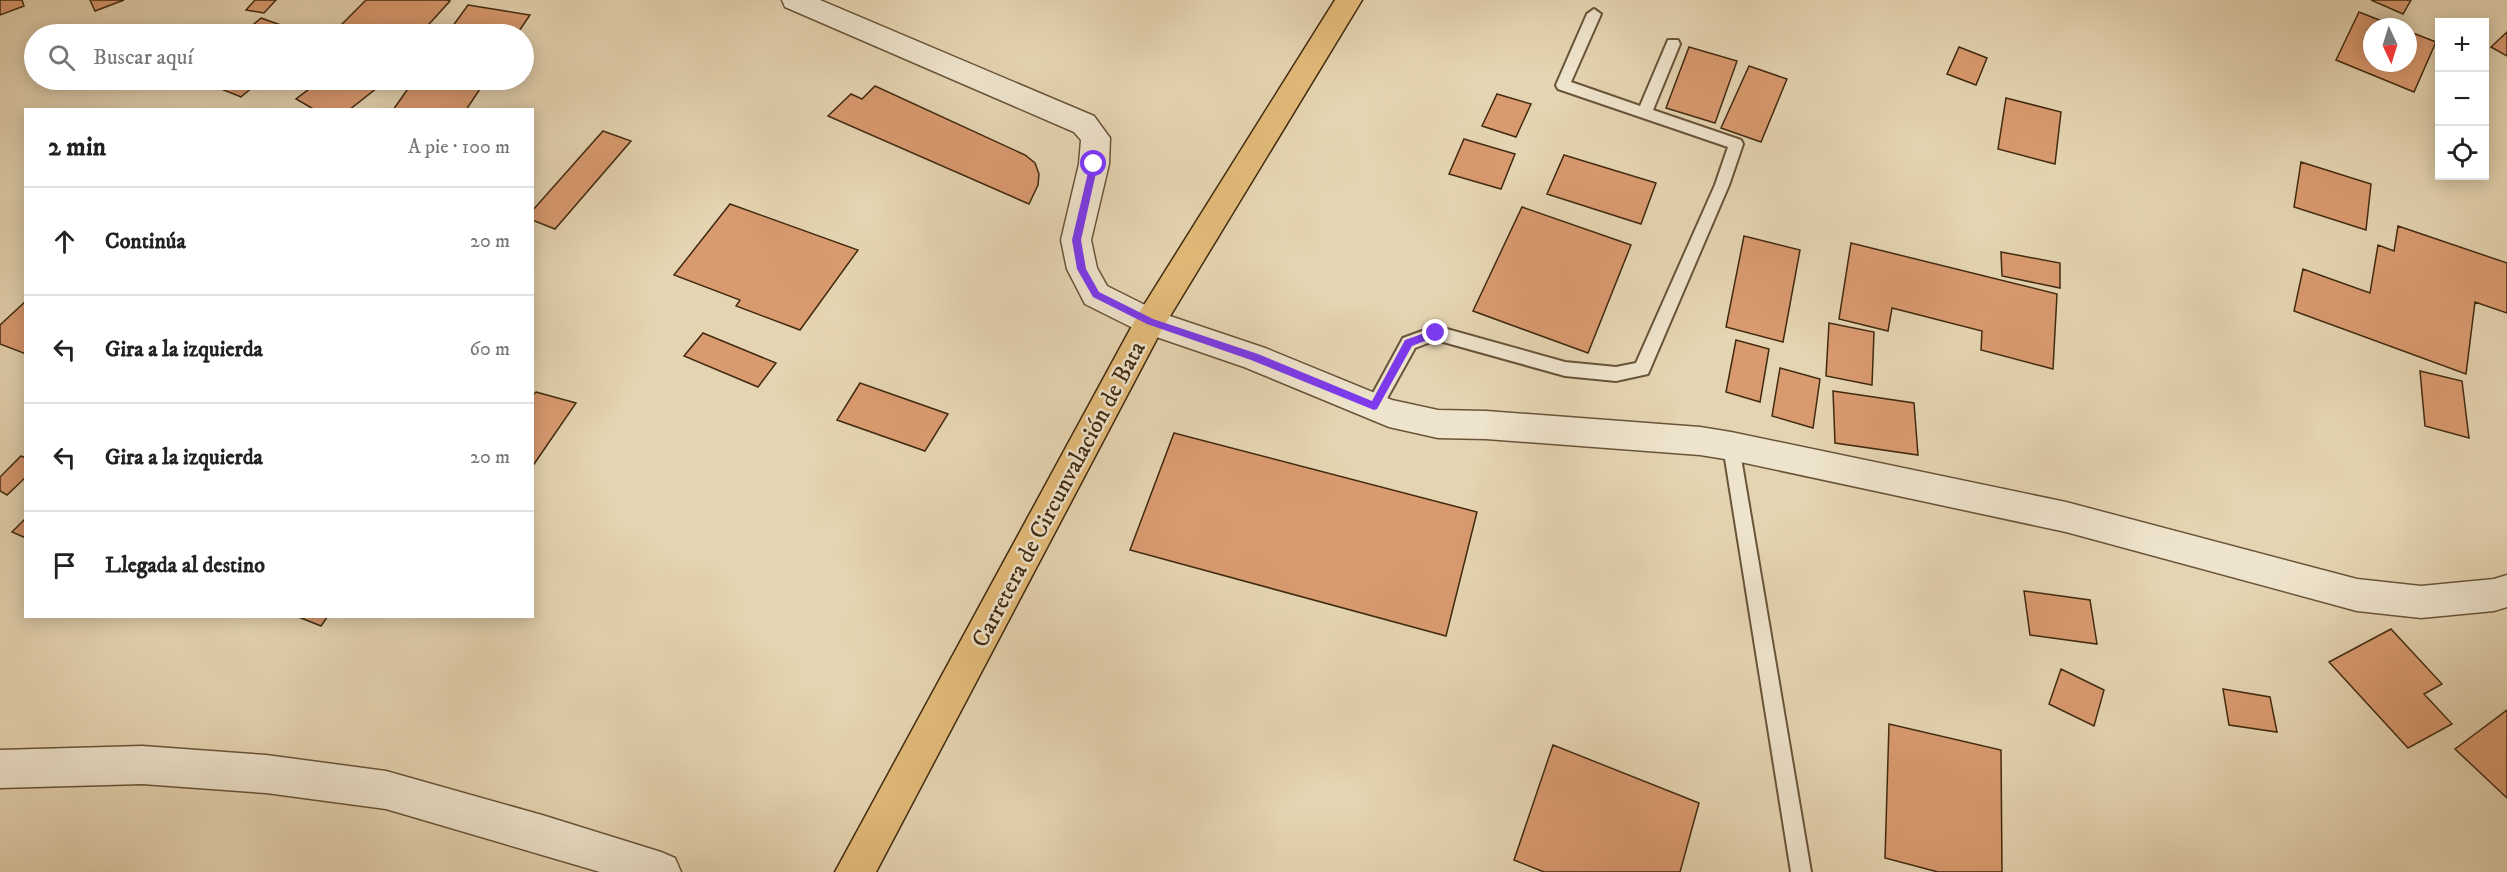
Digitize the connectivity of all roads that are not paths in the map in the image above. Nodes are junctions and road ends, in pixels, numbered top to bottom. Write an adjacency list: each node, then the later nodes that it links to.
1 (795, 0): 6 (street)
2 (1349, 0): 6 (main road, Carretera de Circunvalación de Bata)
3 (1594, 14): 5 (lane)
4 (1673, 44): 5 (lane)
5 (1644, 114): 7 (lane)
6 (1150, 322): 7 (street); 12 (main road, Carretera de Circunvalación de Bata)
7 (1374, 406): 8 (street)
8 (1731, 446): 9 (street); 13 (lane)
9 (2507, 591)
10 (0, 769): 11 (street)
11 (661, 872)
12 (855, 872)
13 (1801, 872)

